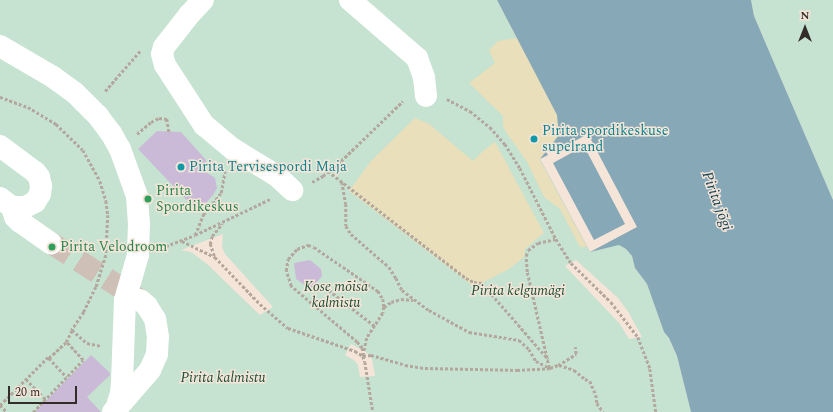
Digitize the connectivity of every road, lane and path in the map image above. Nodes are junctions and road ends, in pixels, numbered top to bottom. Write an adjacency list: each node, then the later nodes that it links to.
1 (203, 0): 14 (lane)
2 (350, 0): 6 (lane)
3 (0, 46): 21 (lane)
4 (140, 50): 5 (path)
5 (103, 93)
6 (426, 96): 11 (path); 18 (path)
7 (0, 97): 28 (path)
8 (148, 124): 9 (path)
9 (169, 132)
10 (0, 146): 15 (lane)
11 (328, 171): 13 (path); 14 (path)
12 (223, 181): 17 (path)
13 (342, 182): 25 (path); 34 (path)
14 (292, 190): 16 (path)
15 (6, 203): 20 (lane)
16 (226, 222): 17 (path); 22 (path)
17 (195, 235): 19 (path)
18 (556, 239): 34 (path); 46 (path)
19 (181, 241): 21 (path); 22 (path)
20 (51, 243)
21 (138, 255): 30 (lane)
22 (215, 257): 32 (path)
23 (321, 284): 27 (path)
24 (140, 300): 41 (lane)
25 (413, 300): 26 (path); 36 (path)
26 (384, 307): 27 (path); 32 (path)
27 (375, 326): 32 (path)
28 (72, 330): 29 (path); 30 (path)
29 (66, 342): 33 (path); 37 (path)
30 (122, 344): 41 (lane)
31 (575, 347): 35 (path)
32 (363, 356): 36 (path); 44 (path)
33 (49, 358): 37 (path); 38 (path)
34 (548, 359): 36 (path)
35 (558, 365): 36 (path); 45 (path)
36 (550, 368)
37 (67, 377): 39 (path)
38 (26, 379): 39 (path); 40 (path)
39 (45, 399): 43 (path)
40 (0, 405): 42 (path)
41 (114, 410)
42 (7, 412)
43 (33, 412)
44 (373, 412)
45 (603, 412)
46 (656, 412)

